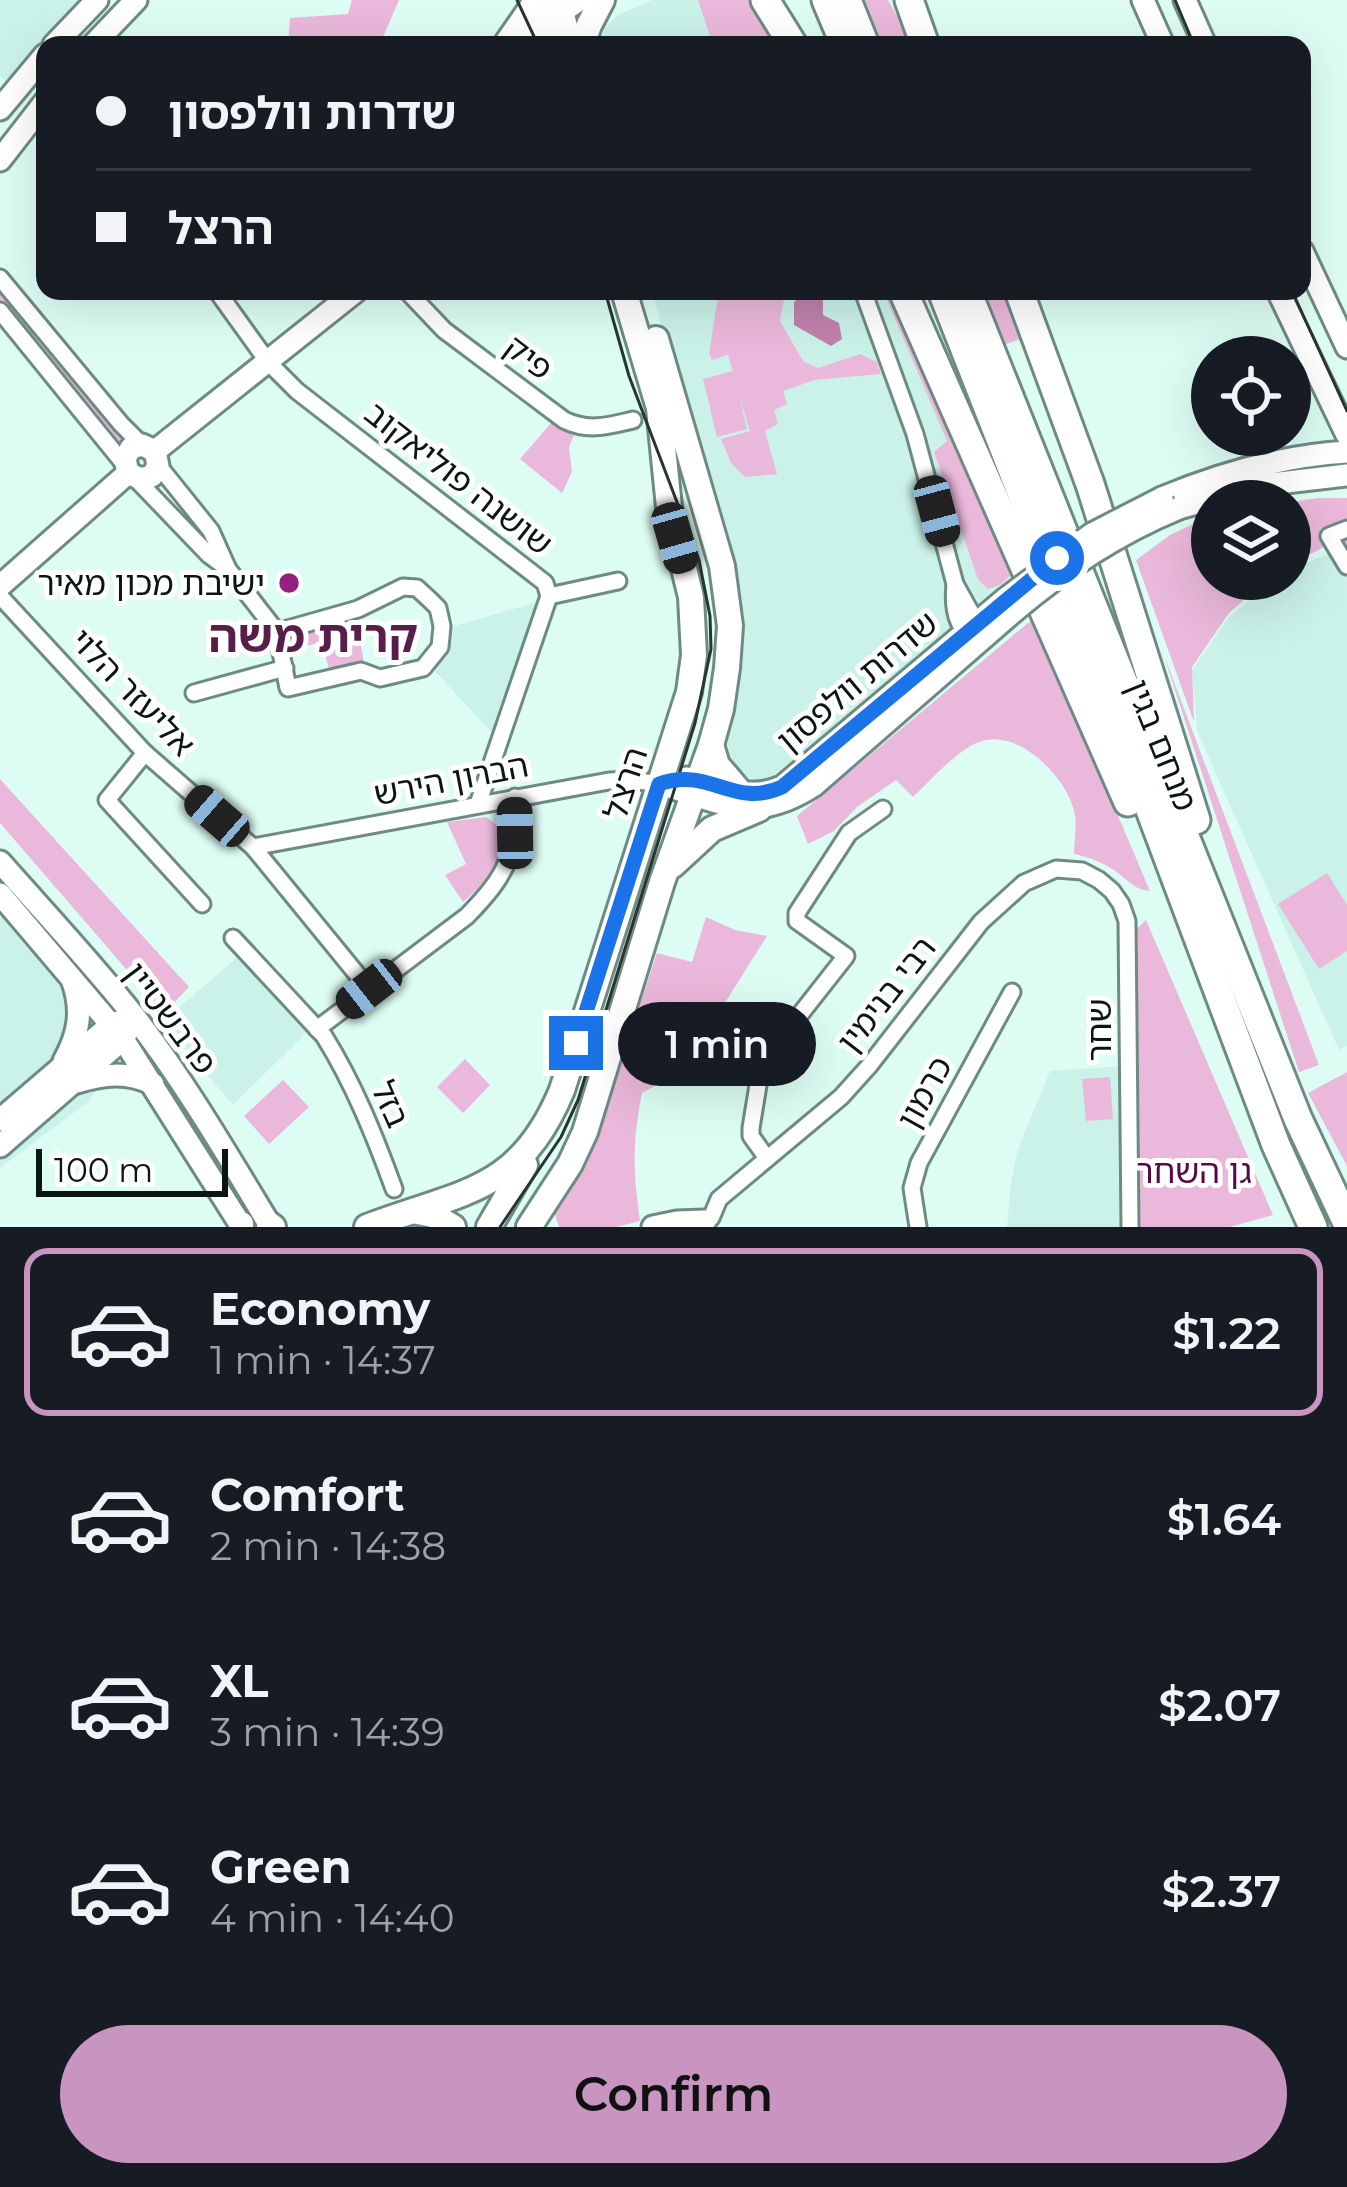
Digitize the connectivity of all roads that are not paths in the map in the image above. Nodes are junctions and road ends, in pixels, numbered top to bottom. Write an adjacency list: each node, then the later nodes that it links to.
1 (97, 0): 11 (street)
2 (136, 0): 12 (street)
3 (602, 0): 16 (main road)
4 (826, 0): 18 (highway)
5 (848, 0): 19 (highway)
6 (1143, 0): 21 (street)
7 (1186, 0): 22 (street)
8 (773, 3): 17 (highway)
9 (909, 3): 20 (highway)
10 (549, 10): 13 (street); 14 (street); 15 (main road)
11 (62, 36)
12 (102, 36)
13 (516, 36)
14 (530, 36)
15 (565, 36)
16 (585, 36)
17 (790, 36)
18 (841, 36)
19 (862, 36)
20 (922, 36)
21 (1159, 36)
22 (1201, 36)
23 (36, 66): 24 (street)
24 (0, 109)
25 (36, 114): 26 (street)
26 (0, 160)
27 (1311, 270): 41 (street)
28 (0, 278): 46 (street)
29 (223, 300): 42 (street, שושנה פוליאקוב)
30 (345, 300): 42 (street)
31 (416, 300): 44 (street, פיק)
32 (627, 300): 65 (main road, הרצל)
33 (645, 300): 63 (main road, הרצל)
34 (866, 300): 60 (street)
35 (907, 300): 85 (highway)
36 (946, 300): 85 (highway, מנחם בגין)
37 (971, 300): 84 (highway, מנחם בגין)
38 (1022, 300): 84 (highway)
39 (1282, 300): 43 (street)
40 (0, 312): 49 (street)
41 (1347, 347)
42 (268, 362): 46 (street); 58 (street, שושנה פוליאקוב)
43 (1328, 395): 45 (street); 48 (street)
44 (633, 420)
45 (1347, 435)
46 (152, 452): 49 (street); 54 (street)
47 (1347, 452): 48 (street, שדרות וולפסון)
48 (1293, 457): 51 (street, שדרות וולפסון)
49 (129, 472): 54 (street); 56 (street)
50 (1347, 475): 51 (street, שדרות וולפסון)
51 (1170, 503): 60 (street, שדרות וולפסון, bridge)
52 (1347, 529): 53 (street)
53 (1347, 566)
54 (228, 569): 59 (street)
55 (617, 581): 58 (street)
56 (0, 586)
57 (0, 596): 64 (street, אליעזר הלוי)
58 (549, 596): 69 (street, שושנה פוליאקוב)
59 (277, 632): 61 (street); 61 (street)
60 (974, 632): 68 (street, שדרות וולפסון)
61 (284, 668): 62 (street)
62 (194, 693)
63 (711, 745): 66 (main road, הרצל); 68 (main road)
64 (146, 753): 71 (street, אליעזר הלוי); 76 (street)
65 (659, 784): 66 (street); 67 (street, הברון הירש); 89 (main road, הרצל)
66 (696, 787): 68 (street); 74 (main road, הרצל)
67 (514, 797): 69 (street, הברון הירש); 79 (street)
68 (750, 801): 74 (main road)
69 (478, 804): 71 (street, הברון הירש)
70 (883, 808): 91 (street)
71 (253, 847): 79 (street, אליעזר הלוי)
72 (0, 862): 81 (street, פרבשטיין)
73 (1065, 868): 91 (street, רבי בנימין); 104 (street, שחר)
74 (662, 882): 94 (main road, הרצל)
75 (0, 894): 78 (street, פרבשטיין)
76 (202, 904)
77 (233, 938): 82 (street, בזל)
78 (70, 976): 83 (street, פרבשטיין); 86 (street)
79 (369, 989): 82 (street)
80 (1012, 992): 103 (street, כרמון)
81 (134, 1017): 83 (street); 98 (street, פרבשטיין)
82 (317, 1029): 92 (street, בזל)
83 (117, 1032): 86 (street); 87 (street, פרבשטיין)
84 (1265, 1036): 96 (highway, מנחם בגין)
85 (1246, 1069): 105 (highway, מנחם בגין)
86 (64, 1078): 87 (street); 88 (street); 90 (street)
87 (153, 1084): 97 (street, פרבשטיין)
88 (0, 1120)
89 (542, 1131): 93 (main road, הרצל); 101 (main road)
90 (0, 1145)
91 (766, 1157): 95 (street, רבי בנימין)
92 (394, 1190)
93 (411, 1210): 99 (main road); 100 (main road)
94 (539, 1221)
95 (709, 1223): 102 (street)
96 (1347, 1223)
97 (241, 1226)
98 (271, 1226)
99 (367, 1227)
100 (453, 1227)
101 (489, 1227)
102 (653, 1227)
103 (918, 1227)
104 (1130, 1227)
105 (1312, 1227)

